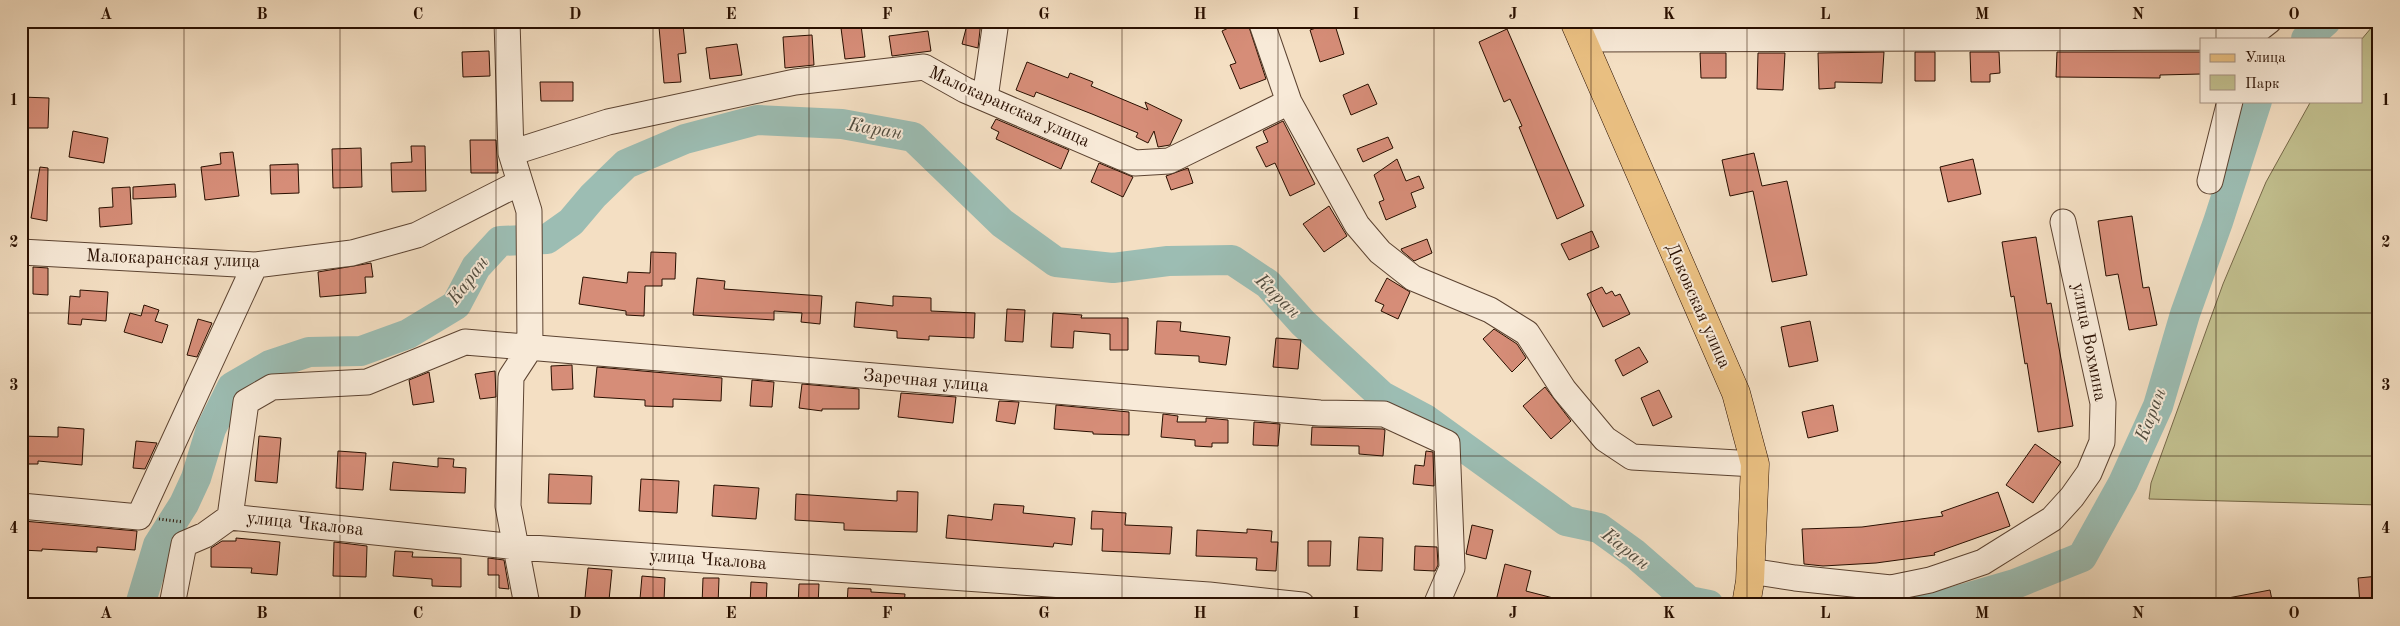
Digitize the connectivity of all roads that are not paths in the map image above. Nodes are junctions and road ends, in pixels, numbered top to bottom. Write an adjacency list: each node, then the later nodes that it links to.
1 (507, 21): 10 (street)
2 (996, 21): 7 (street)
3 (1262, 21): 8 (street)
4 (2268, 21): 6 (street)
5 (1578, 30): 6 (street); 18 (main road, Доковская улица)
6 (2246, 38)
7 (985, 98): 8 (street, Малокаранская улица); 10 (street, Малокаранская улица)
8 (1289, 102): 18 (street)
9 (2230, 102): 11 (street)
10 (511, 153): 12 (street)
11 (2210, 181)
12 (518, 183): 15 (street, Малокаранская улица); 16 (street)
13 (2063, 222): 22 (street, улица Вохмина)
14 (21, 252): 15 (street, Малокаранская улица)
15 (255, 264): 19 (street)
16 (530, 348): 17 (street, Заречная улица); 21 (street); 26 (street, Заречная улица)
17 (246, 402): 20 (street, улица Чкалова)
18 (1756, 464): 22 (main road, Доковская улица)
19 (21, 506)
20 (224, 521): 21 (street, улица Чкалова); 23 (street)
21 (517, 547): 24 (street); 25 (street, улица Чкалова)
22 (1749, 586)
23 (172, 605)
24 (527, 605)
25 (1302, 605)
26 (1436, 605)

